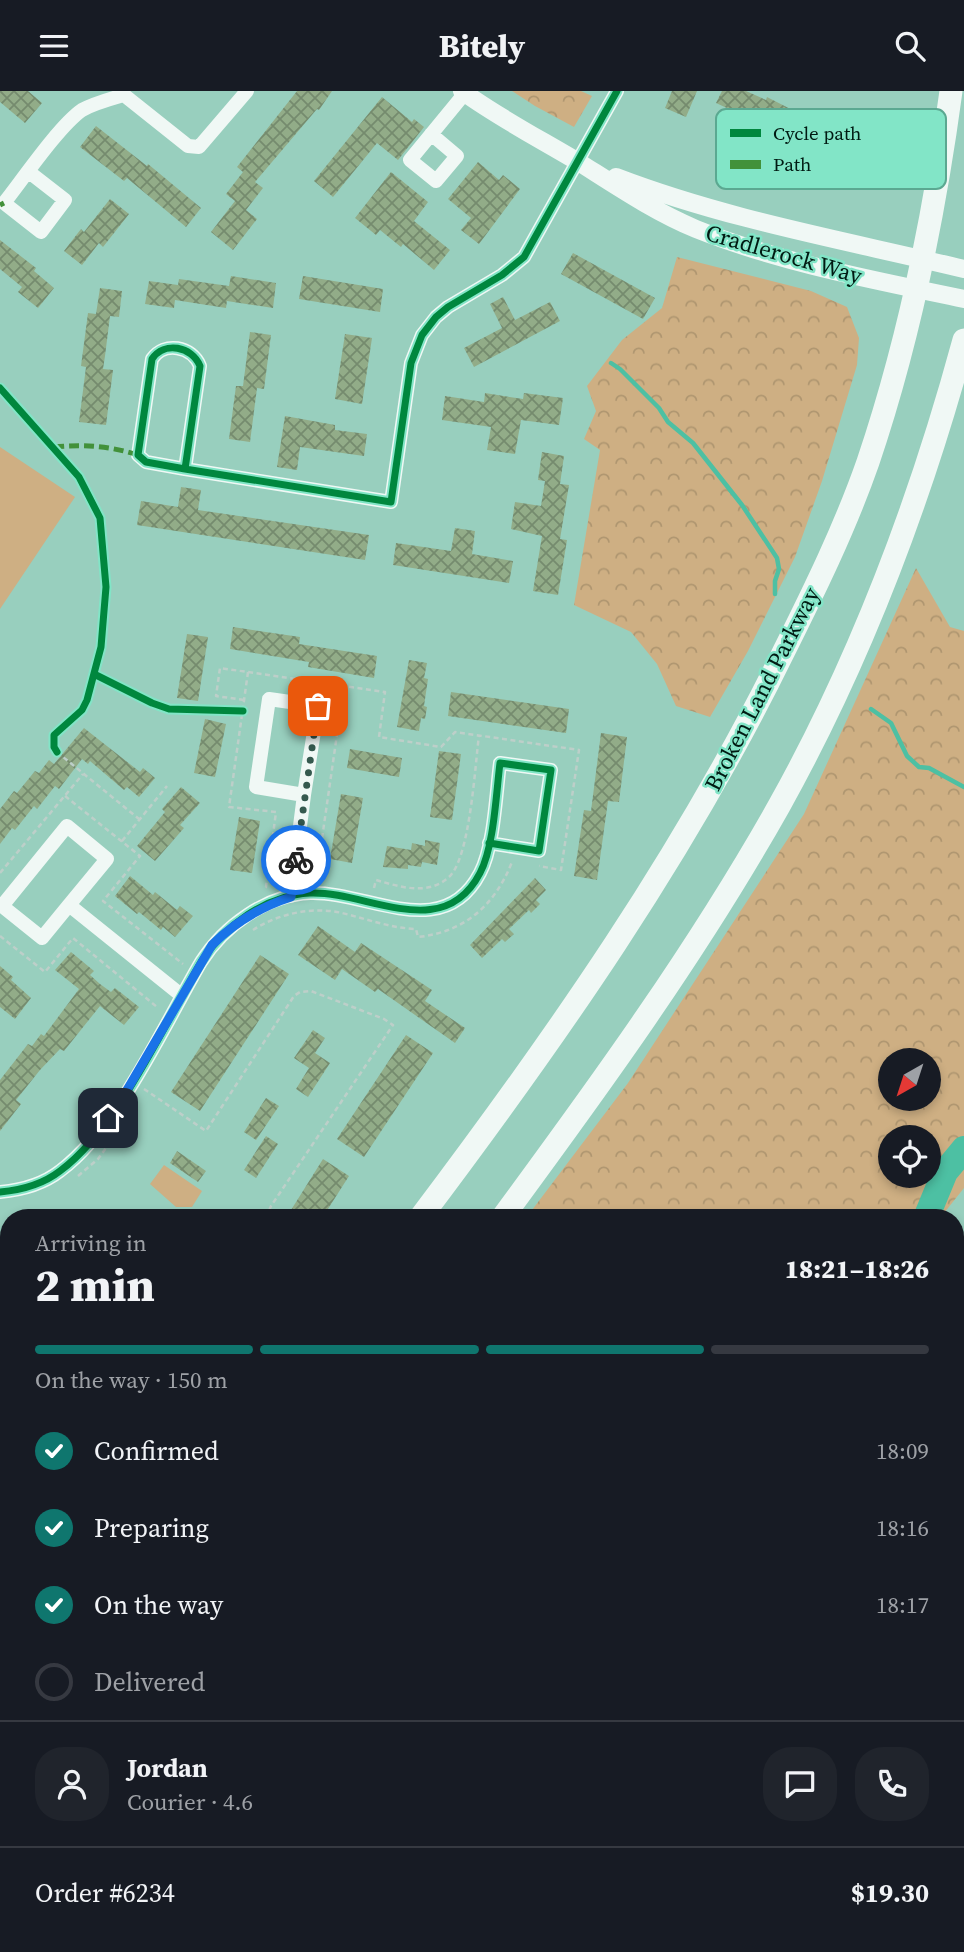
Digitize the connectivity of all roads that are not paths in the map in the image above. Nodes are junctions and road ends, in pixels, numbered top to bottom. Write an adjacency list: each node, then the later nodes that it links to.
1 (247, 91): 8 (street)
2 (617, 91): 7 (street)
3 (951, 91): 5 (main road, Broken Land Parkway)
4 (463, 92): 6 (street); 7 (street, Cradlerock Way)
5 (946, 128)
6 (431, 134)
7 (577, 162): 10 (street, Cradlerock Way); 12 (street, Cradlerock Way); 15 (street)
8 (29, 172)
9 (936, 189): 10 (main road, Broken Land Parkway)
10 (923, 259): 11 (street, Cradlerock Way); 12 (main road, Broken Land Parkway)
11 (964, 269)
12 (918, 289): 13 (street, Cradlerock Way); 22 (main road, Broken Land Parkway)
13 (964, 299)
14 (964, 340): 23 (main road)
15 (185, 469): 15 (street)
16 (304, 795): 16 (street); 18 (street)
17 (489, 843): 17 (street); 18 (street)
18 (292, 890): 20 (street)
19 (69, 905): 19 (street); 20 (street)
20 (181, 995): 21 (street)
21 (0, 1192)
22 (427, 1209)
23 (508, 1209)

